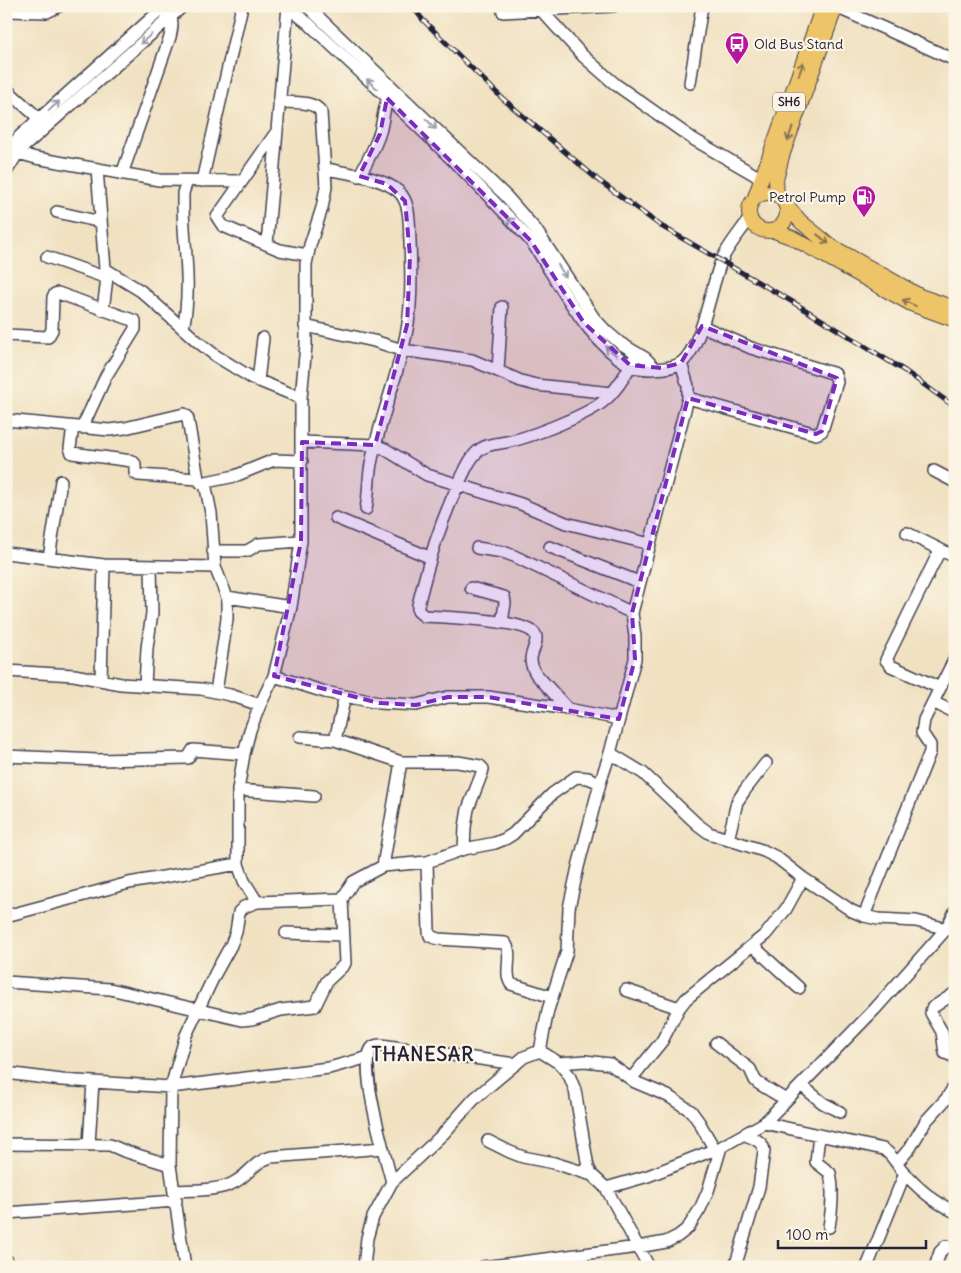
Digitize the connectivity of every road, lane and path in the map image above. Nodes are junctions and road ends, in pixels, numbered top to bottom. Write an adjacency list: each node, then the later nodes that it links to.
1 (59, 6): 11 (street)
2 (183, 6): 9 (street)
3 (242, 6): 28 (street)
4 (307, 6): 16 (street)
5 (613, 6): 10 (street)
6 (702, 6): 14 (street)
7 (832, 6): 13 (street); 26 (main road, SH6, one-way to 7); 30 (main road, SH6, one-way to 30)
8 (287, 7): 16 (street, one-way to 8); 17 (street)
9 (167, 10): 18 (street); 24 (street)
10 (540, 10): 12 (street); 26 (street)
11 (6, 11)
12 (503, 12)
13 (955, 60)
14 (690, 83)
15 (6, 89): 18 (street)
16 (390, 94): 25 (street); 51 (street, one-way to 51); 53 (street, one-way to 16)
17 (279, 102): 19 (street); 22 (street)
18 (43, 122): 20 (street)
19 (276, 133): 29 (street); 37 (street)
20 (11, 151): 21 (street); 23 (street)
21 (96, 169): 24 (street); 35 (street)
22 (326, 169): 25 (street); 38 (street)
23 (6, 172)
24 (122, 174): 27 (street)
25 (359, 176): 50 (street)
26 (762, 179): 31 (main road, SH6)
27 (187, 181): 28 (street); 47 (street)
28 (202, 181): 29 (street)
29 (242, 181): 37 (street)
30 (777, 195): 31 (main road); 32 (main road)
31 (755, 198): 34 (main road, SH6)
32 (787, 206): 36 (main road); 42 (main road, one-way to 42)
33 (57, 212): 35 (street)
34 (750, 218): 36 (main road); 46 (street)
35 (101, 222): 40 (street)
36 (774, 231): 44 (main road, one-way to 36)
37 (267, 244): 38 (street)
38 (307, 255): 45 (street)
39 (47, 257): 40 (street)
40 (106, 273): 43 (street); 47 (street)
41 (502, 307): 55 (street)
42 (955, 308)
43 (103, 310): 48 (street); 61 (street)
44 (955, 320)
45 (305, 326): 50 (street); 58 (street)
46 (702, 326): 52 (street); 59 (street)
47 (183, 328): 56 (street)
48 (6, 335)
49 (263, 338): 56 (street)
50 (402, 350): 55 (street); 63 (street)
51 (637, 353): 53 (street); 54 (street)
52 (681, 362): 54 (street); 59 (street)
53 (630, 365): 54 (street); 57 (street)
54 (655, 368)
55 (498, 371): 57 (street)
56 (258, 381): 58 (street)
57 (612, 393): 69 (street)
58 (301, 398): 62 (street)
59 (688, 398): 74 (street)
60 (6, 420): 61 (street)
61 (78, 428): 67 (street); 67 (street)
62 (302, 442): 63 (street); 64 (street)
63 (375, 445): 69 (street); 70 (street)
64 (302, 461): 67 (street); 73 (street)
65 (934, 471): 68 (street)
66 (61, 481): 82 (street)
67 (201, 481): 78 (street)
68 (955, 482)
69 (459, 484): 74 (street); 80 (street)
70 (366, 509)
71 (336, 518): 80 (street)
72 (907, 533): 77 (street)
73 (301, 541): 78 (street); 89 (street)
74 (650, 544): 86 (street)
75 (550, 547): 86 (street)
76 (477, 548): 90 (street)
77 (940, 550): 81 (street); 97 (street)
78 (213, 551): 85 (street)
79 (6, 553): 82 (street)
80 (429, 557): 91 (street)
81 (955, 557)
82 (49, 558): 83 (street)
83 (104, 565): 84 (street); 95 (street)
84 (152, 566): 85 (street); 96 (street)
85 (215, 567): 88 (street)
86 (639, 582): 90 (street)
87 (471, 588): 91 (street)
88 (226, 597): 89 (street); 98 (street)
89 (290, 607): 94 (street)
90 (632, 612): 104 (street)
91 (502, 623): 102 (street)
92 (955, 658): 97 (street)
93 (6, 671): 95 (street)
94 (274, 676): 99 (street); 101 (street)
95 (101, 680): 96 (street)
96 (145, 686): 98 (street)
97 (940, 688): 100 (street)
98 (216, 692): 101 (street)
99 (345, 696): 102 (street); 106 (street)
100 (933, 702): 103 (street); 125 (street)
101 (260, 705): 108 (street)
102 (568, 709): 104 (street)
103 (955, 712)
104 (619, 719): 107 (street)
105 (300, 737): 106 (street)
106 (335, 740): 110 (street)
107 (610, 753): 112 (street); 115 (street)
108 (244, 754): 109 (street); 113 (street)
109 (6, 756)
110 (401, 762): 116 (street); 119 (street)
111 (766, 763): 115 (street)
112 (600, 783): 116 (street); 134 (street)
113 (238, 790): 114 (street); 118 (street)
114 (314, 796)
115 (728, 840): 120 (street)
116 (464, 849): 117 (street)
117 (427, 862): 119 (street); 134 (street)
118 (238, 864): 122 (street); 124 (street)
119 (382, 866): 121 (street)
120 (803, 878): 125 (street); 129 (street)
121 (342, 899): 122 (street); 128 (street)
122 (257, 902): 136 (street)
123 (955, 911): 126 (street)
124 (6, 916)
125 (864, 916): 126 (street)
126 (951, 930): 146 (street)
127 (286, 933): 128 (street)
128 (343, 935): 136 (street)
129 (753, 946): 131 (street); 135 (street)
130 (6, 982): 136 (street)
131 (799, 988)
132 (626, 990): 135 (street)
133 (955, 992): 140 (street)
134 (552, 997): 138 (street)
135 (679, 1008): 144 (street)
136 (198, 1009): 148 (street)
137 (716, 1043): 149 (street)
138 (540, 1051): 141 (street); 142 (street)
139 (369, 1057): 142 (street); 148 (street); 157 (street)
140 (955, 1057)
141 (559, 1063): 144 (street); 162 (street)
142 (516, 1064): 163 (street)
143 (6, 1074): 145 (street)
144 (631, 1079): 158 (street)
145 (93, 1082): 148 (street); 156 (street)
146 (801, 1085): 149 (street); 150 (street)
147 (955, 1085): 159 (street)
148 (171, 1087): 160 (street)
149 (786, 1100): 151 (street)
150 (840, 1112)
151 (764, 1123): 152 (street); 153 (street)
152 (746, 1135): 158 (street); 177 (street)
153 (819, 1135): 159 (street); 168 (street)
154 (488, 1141): 162 (street)
155 (6, 1144): 156 (street)
156 (89, 1144): 160 (street)
157 (382, 1148): 163 (street); 165 (street)
158 (718, 1148): 164 (street); 169 (street)
159 (897, 1163): 161 (street)
160 (170, 1165): 165 (street)
161 (905, 1173): 166 (street); 178 (street)
162 (592, 1175): 164 (street)
163 (392, 1182): 174 (street)
164 (606, 1188): 169 (street)
165 (176, 1196): 167 (street); 173 (street)
166 (955, 1212)
167 (6, 1213)
168 (829, 1227)
169 (638, 1248): 175 (street); 176 (street)
170 (955, 1248): 179 (street)
171 (6, 1262): 172 (main road)
172 (7, 1267)
173 (185, 1267)
174 (364, 1267)
175 (483, 1267)
176 (649, 1267)
177 (735, 1267)
178 (866, 1267)
179 (935, 1267)

